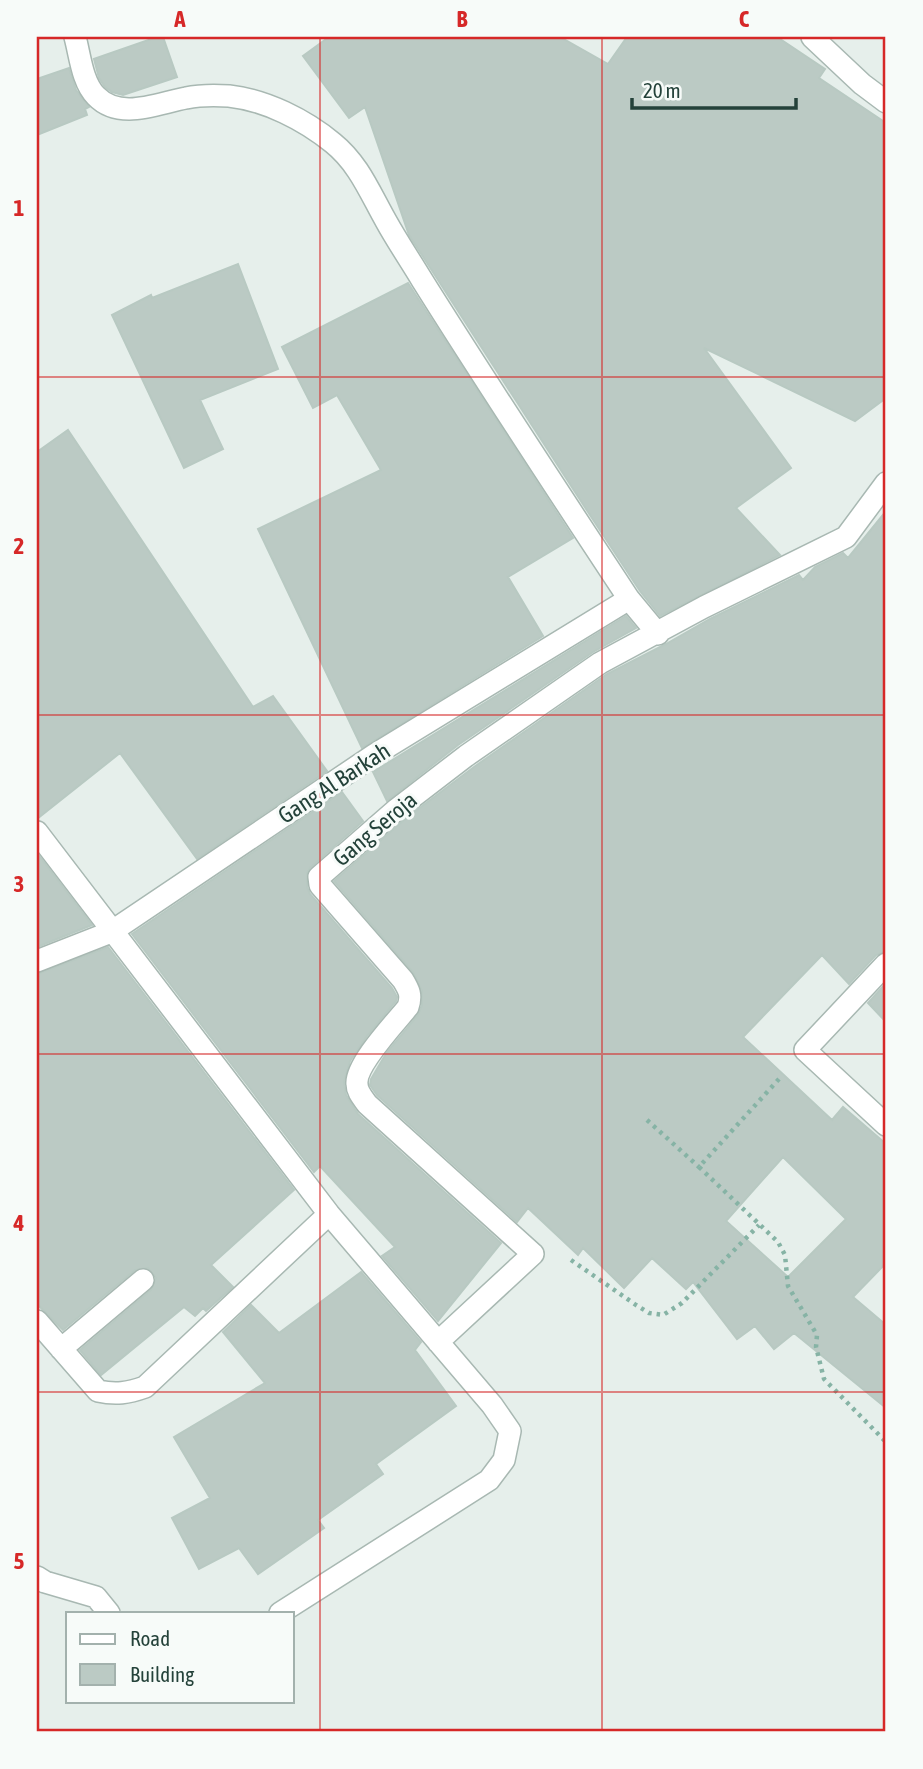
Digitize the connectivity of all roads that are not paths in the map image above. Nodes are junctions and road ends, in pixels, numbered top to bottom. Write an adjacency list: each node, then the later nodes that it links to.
1 (75, 37): 5 (street)
2 (813, 37): 3 (street)
3 (886, 102)
4 (886, 483): 6 (street, Gang Seroja)
5 (629, 599): 6 (street); 8 (street, Gang Al Barkah)
6 (657, 634): 15 (street, Gang Seroja)
7 (37, 832): 8 (street)
8 (111, 932): 9 (street, Gang Al Barkah); 12 (street)
9 (37, 961)
10 (886, 964): 11 (street)
11 (881, 1112)
12 (329, 1214): 15 (street); 16 (street)
13 (143, 1280): 16 (street)
14 (37, 1321): 16 (street)
15 (438, 1342): 19 (street)
16 (61, 1349)
17 (37, 1577): 18 (street)
18 (108, 1612)
19 (281, 1612)

